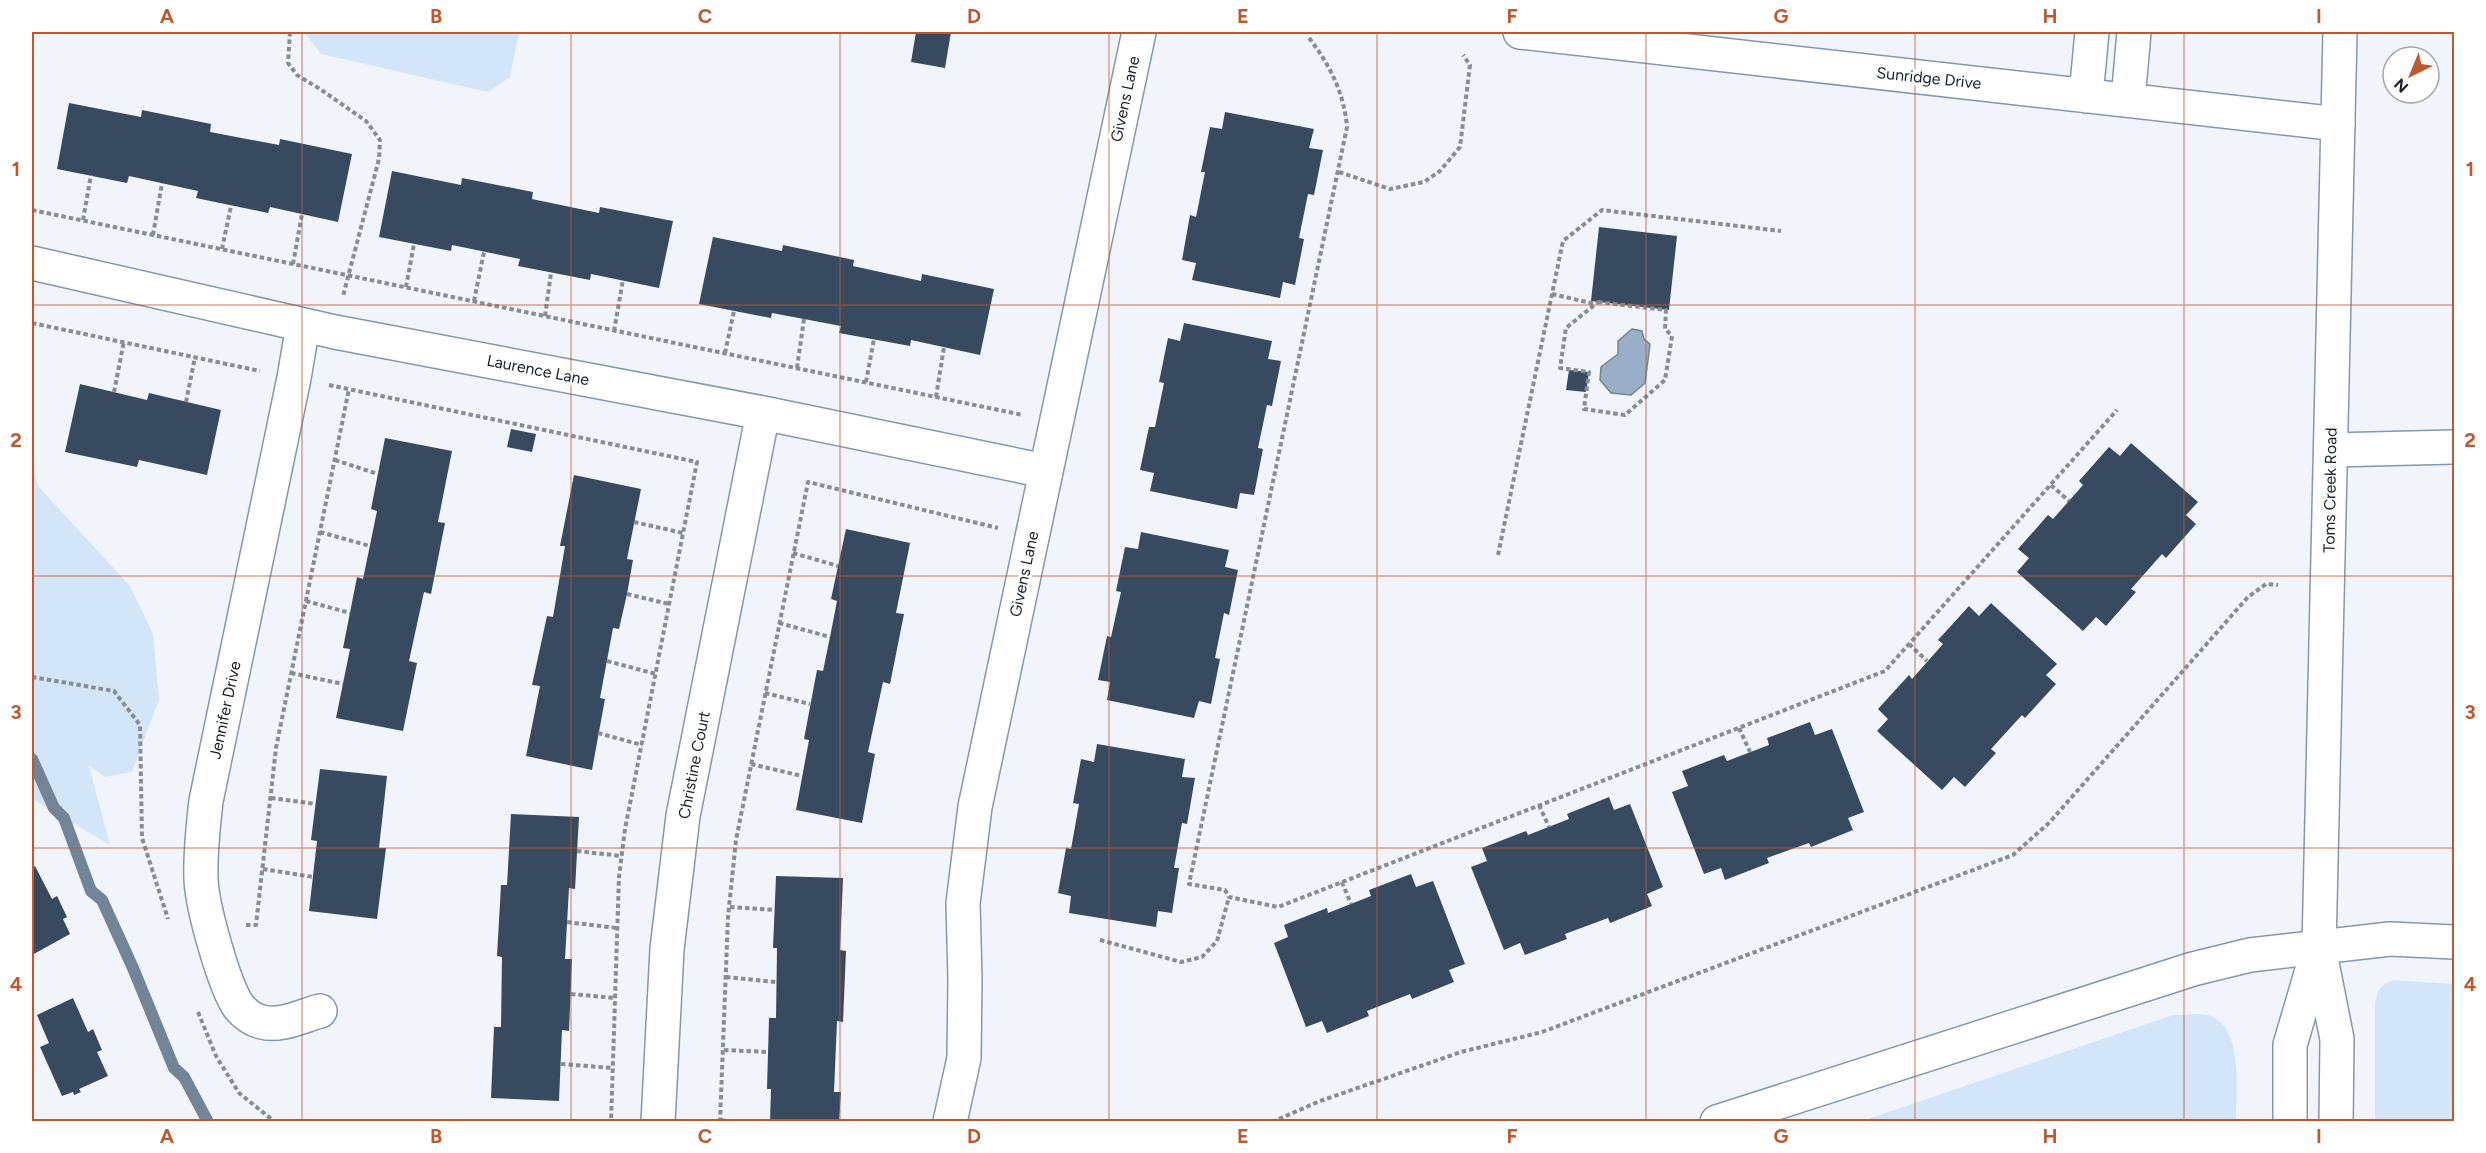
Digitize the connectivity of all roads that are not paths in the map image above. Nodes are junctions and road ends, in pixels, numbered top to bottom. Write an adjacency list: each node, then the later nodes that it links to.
1 (1139, 32): 14 (main road, Givens Lane)
2 (1520, 32): 6 (main road, Sunridge Drive)
3 (2092, 32): 6 (main road)
4 (2134, 32): 7 (main road)
5 (2340, 32): 8 (main road, Toms Creek Road)
6 (2086, 96): 7 (main road, Sunridge Drive)
7 (2128, 100): 8 (main road, Sunridge Drive)
8 (2338, 124): 13 (main road, Toms Creek Road)
9 (32, 263): 10 (main road, Laurence Lane)
10 (303, 325): 11 (main road, Laurence Lane); 17 (main road, Jennifer Drive)
11 (763, 413): 14 (main road, Laurence Lane); 18 (main road, Christine Court)
12 (2454, 447): 13 (main road)
13 (2331, 450): 16 (main road, Toms Creek Road)
14 (1046, 471): 19 (main road, Givens Lane)
15 (2454, 942): 16 (main road)
16 (2319, 948): 20 (main road); 21 (main road, Toms Creek Road); 22 (main road, Toms Creek Road)
17 (320, 1011)
18 (658, 1122)
19 (950, 1122)
20 (1717, 1122)
21 (2289, 1122)
22 (2336, 1122)

